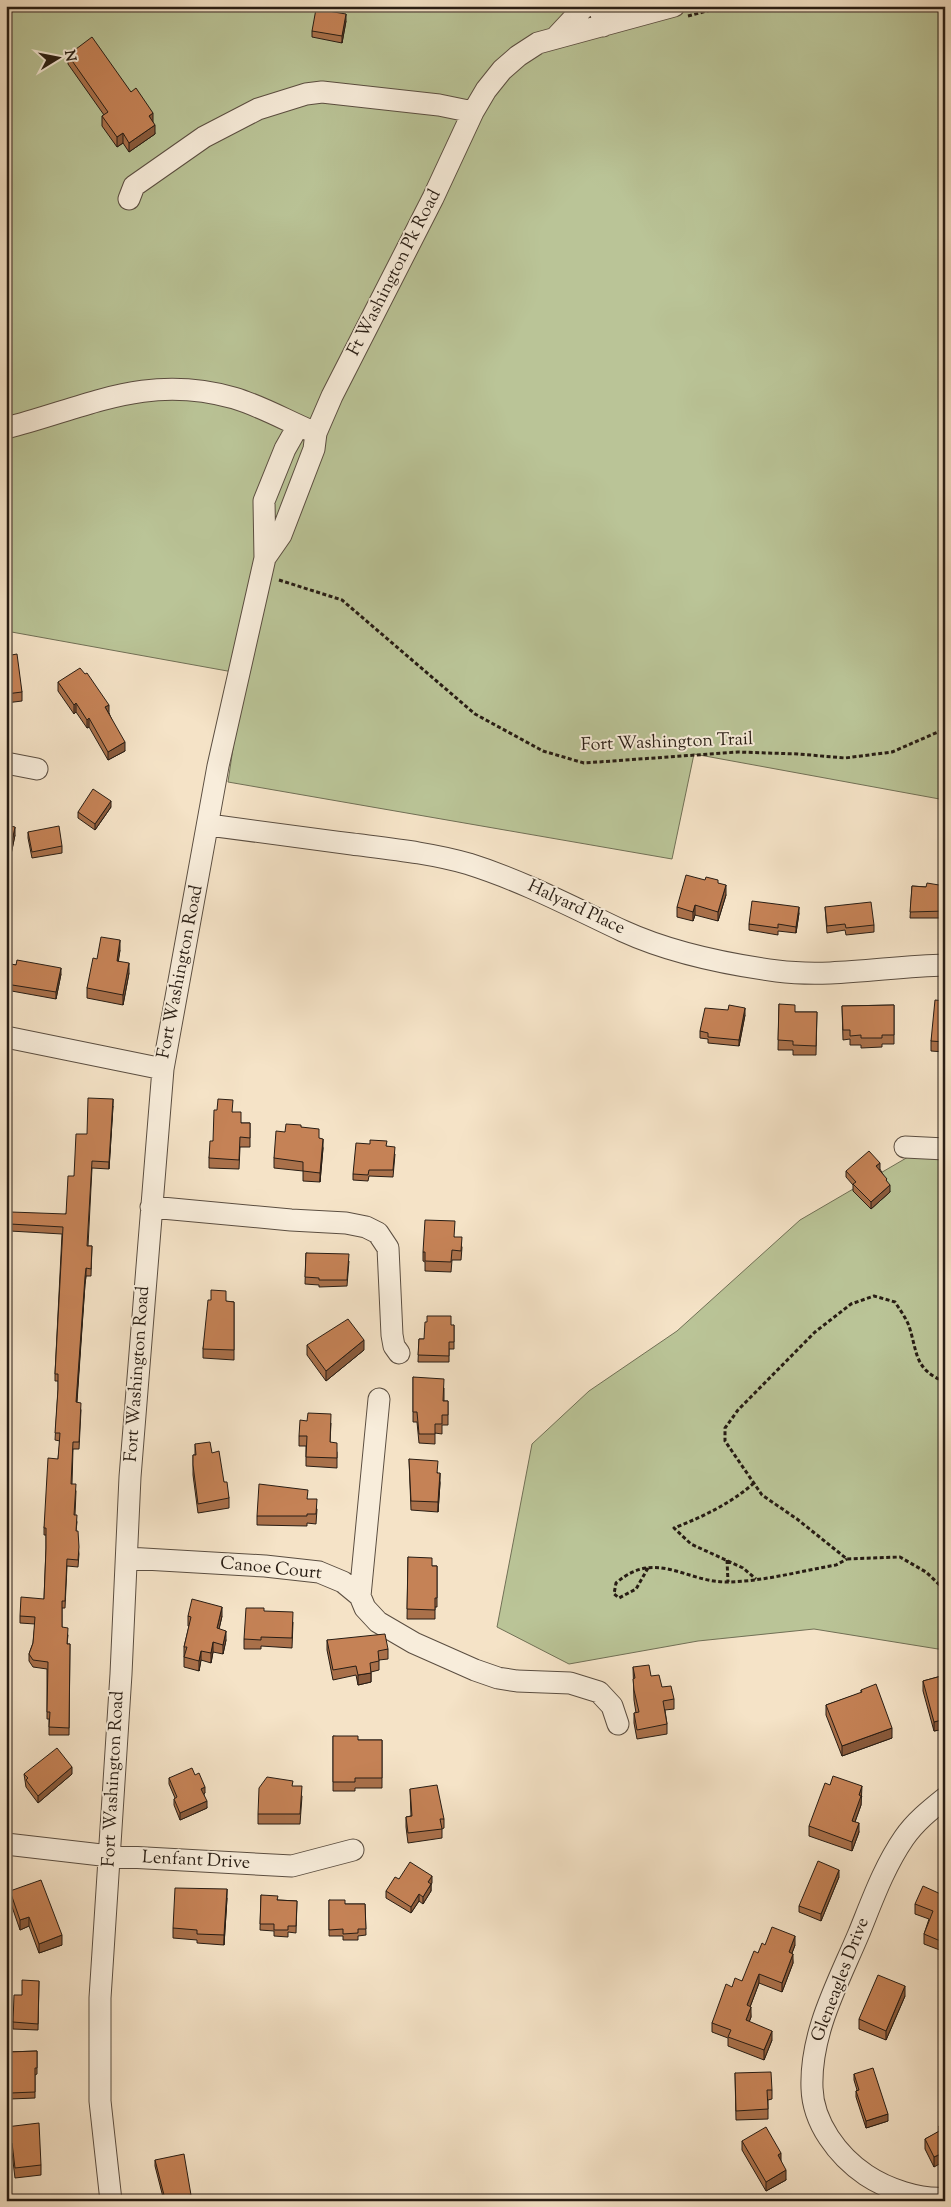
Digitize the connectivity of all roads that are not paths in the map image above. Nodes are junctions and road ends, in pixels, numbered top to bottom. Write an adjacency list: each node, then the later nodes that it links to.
1 (585, 6): 4 (street)
2 (678, 12): 3 (street)
3 (601, 16): 4 (street)
4 (557, 36): 5 (street, Ft Washington Pk Road)
5 (473, 112): 6 (street); 8 (street, Ft Washington Pk Road)
6 (129, 199)
7 (6, 428): 8 (street)
8 (307, 429): 9 (street, Fort Washington Road); 10 (street, Fort Washington Road)
9 (270, 484): 10 (street); 11 (street, Fort Washington Road)
10 (296, 495): 11 (street, Fort Washington Road)
11 (264, 566): 14 (street, Fort Washington Road)
12 (6, 763): 13 (street)
13 (37, 769)
14 (208, 825): 15 (street, Halyard Place); 17 (street, Fort Washington Road)
15 (945, 965)
16 (6, 1037): 17 (street)
17 (163, 1069): 20 (street, Fort Washington Road)
18 (906, 1146): 19 (street)
19 (945, 1149)
20 (151, 1206): 21 (street); 23 (street, Fort Washington Road)
21 (399, 1353)
22 (378, 1399): 24 (street)
23 (127, 1558): 24 (street, Canoe Court); 29 (street, Fort Washington Road)
24 (360, 1596): 25 (street, Canoe Court)
25 (618, 1724)
26 (945, 1798): 30 (street, Gleneagles Drive)
27 (6, 1844): 29 (street, Lenfant Drive)
28 (353, 1850): 29 (street, Lenfant Drive)
29 (110, 1856): 31 (street, Fort Washington Road)
30 (945, 2198)
31 (111, 2201)

